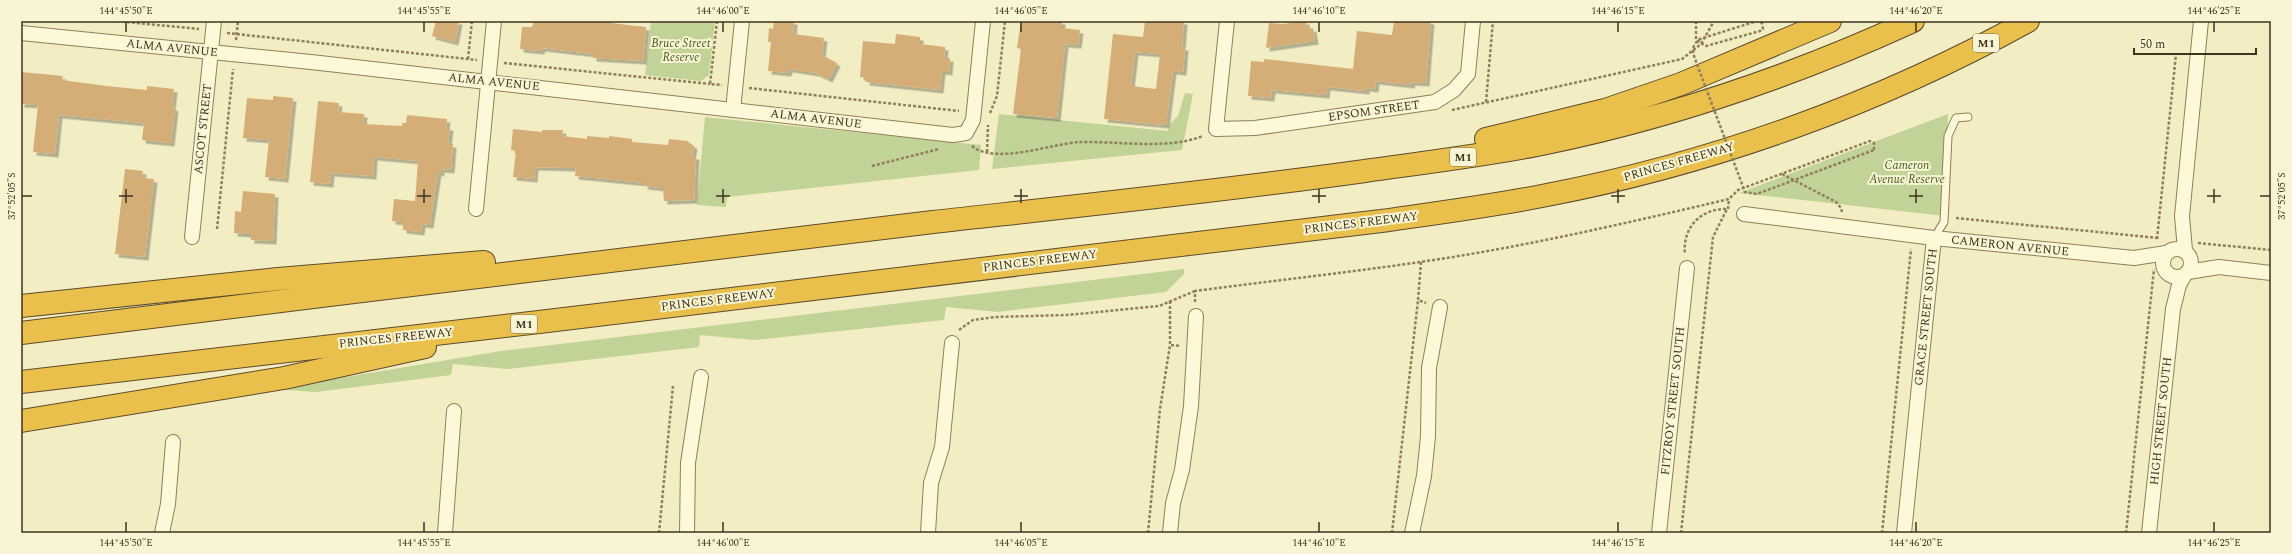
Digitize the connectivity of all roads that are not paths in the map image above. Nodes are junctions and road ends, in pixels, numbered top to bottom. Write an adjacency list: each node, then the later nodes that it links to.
1 (494, 21): 15 (street)
2 (742, 21): 16 (street)
3 (983, 21): 16 (street, ALMA AVENUE)
4 (1227, 21): 5 (street, EPSOM STREET)
5 (1473, 21)
6 (1830, 21): 18 (highway)
7 (1913, 21): 18 (highway, M1)
8 (2028, 21): 14 (highway, PRINCES FREEWAY / M1)
9 (2045, 21): 14 (highway)
10 (2201, 21): 24 (street, HIGH STREET SOUTH)
11 (214, 26): 13 (street, ASCOT STREET)
12 (21, 34): 13 (street, ALMA AVENUE)
13 (211, 52): 15 (street, ALMA AVENUE); 22 (street, ASCOT STREET)
14 (1943, 64): 33 (highway, PRINCES FREEWAY / M1)
15 (488, 82): 16 (street, ALMA AVENUE); 19 (street)
16 (733, 110)
17 (1968, 117): 23 (lane, GRACE STREET SOUTH)
18 (1287, 182): 21 (highway, M1)
19 (476, 209)
20 (1744, 214): 23 (street, CAMERON AVENUE)
21 (811, 236): 29 (highway); 34 (highway, M1)
22 (192, 237)
23 (1934, 238): 24 (street, CAMERON AVENUE); 48 (street, GRACE STREET SOUTH)
24 (2171, 256): 25 (street); 28 (street); 28 (street, HIGH STREET SOUTH); 31 (street, HIGH STREET SOUTH)
25 (2219, 267): 27 (street); 28 (street)
26 (1687, 268): 47 (street, FITZROY STREET SOUTH)
27 (2271, 273)
28 (2186, 274): 31 (street, HIGH STREET SOUTH)
29 (21, 306)
30 (1440, 307): 46 (street)
31 (2173, 309): 49 (street, HIGH STREET SOUTH)
32 (1196, 316): 45 (street)
33 (539, 322): 37 (highway, PRINCES FREEWAY / M1); 39 (highway)
34 (21, 333)
35 (952, 343): 44 (street)
36 (701, 377): 43 (street)
37 (21, 382)
38 (454, 411): 42 (street)
39 (21, 421)
40 (173, 442): 41 (street)
41 (162, 533)
42 (445, 533)
43 (687, 533)
44 (928, 533)
45 (1170, 533)
46 (1412, 533)
47 (1659, 533)
48 (1904, 533)
49 (2149, 533)

